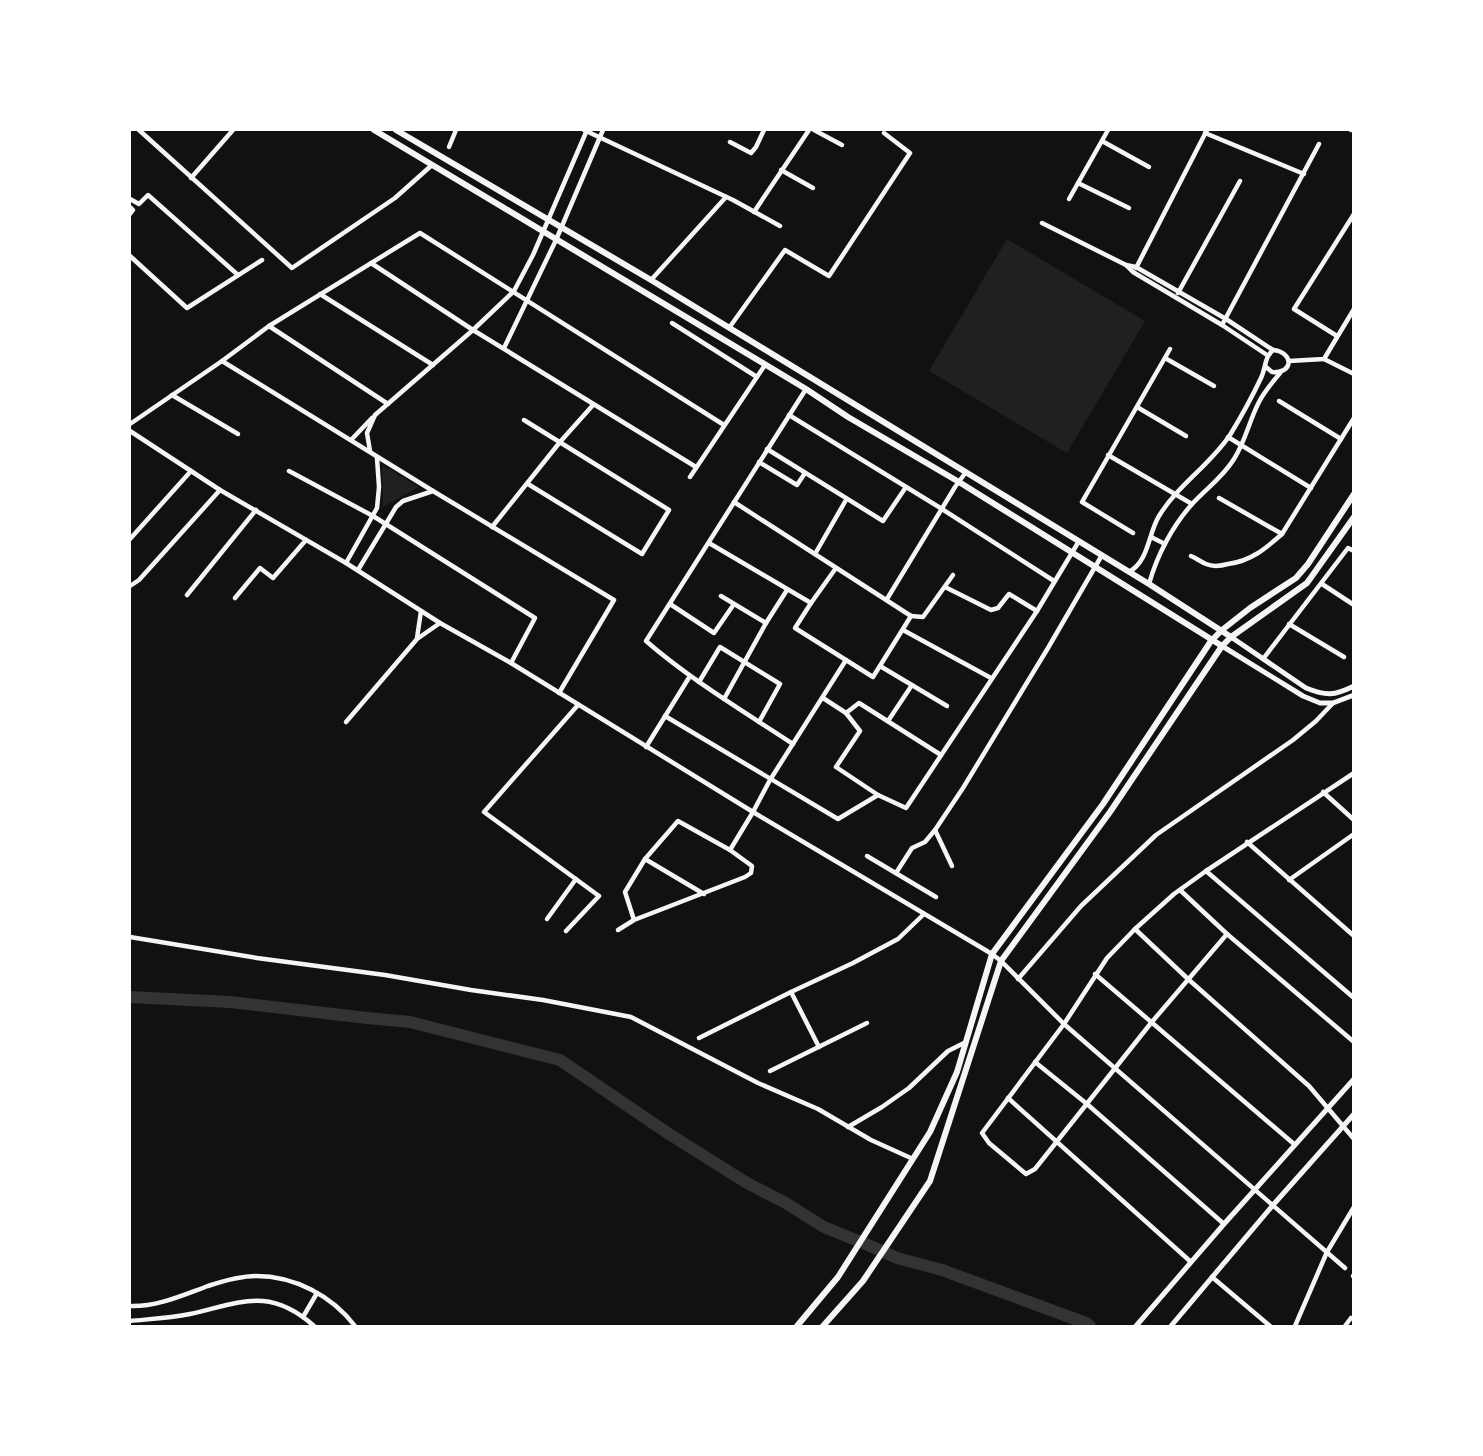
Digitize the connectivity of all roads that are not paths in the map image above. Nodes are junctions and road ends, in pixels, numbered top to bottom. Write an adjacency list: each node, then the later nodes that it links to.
1 (139, 130): 23 (street)
2 (233, 130): 23 (street)
3 (374, 130): 19 (main road)
4 (396, 130): 33 (main road)
5 (456, 130): 18 (street)
6 (586, 130): 13 (street); 33 (street)
7 (603, 130): 13 (street)
8 (764, 130): 15 (street)
9 (811, 130): 17 (street); 21 (street)
10 (1108, 130): 14 (street)
11 (1206, 131): 22 (street); 42 (street)
12 (884, 133): 55 (street)
13 (600, 136): 27 (street); 35 (street)
14 (1102, 141): 20 (street); 25 (street)
15 (730, 142)
16 (1319, 144): 22 (street)
17 (842, 145)
18 (449, 147)
19 (432, 165): 23 (street); 37 (main road)
20 (1149, 167)
21 (781, 170): 26 (street); 31 (street)
22 (1304, 174): 51 (street)
23 (191, 178)
24 (1240, 181): 46 (street)
25 (1078, 183): 29 (street); 30 (street)
26 (813, 188)
27 (726, 197): 31 (street); 44 (street)
28 (130, 199): 43 (street)
29 (1069, 199)
30 (1129, 208)
31 (754, 212): 36 (street)
32 (1353, 214): 57 (street)
33 (548, 219): 35 (main road); 37 (street)
34 (1042, 223): 42 (street)
35 (561, 226): 38 (street); 44 (main road)
36 (779, 226)
37 (543, 232): 38 (main road); 45 (street)
38 (556, 240): 49 (street); 67 (main road)
39 (130, 256): 43 (street)
40 (262, 260): 43 (street)
41 (372, 262): 45 (street); 47 (street); 56 (street)
42 (1135, 269): 46 (street); 48 (street)
43 (238, 275)
44 (651, 280): 55 (main road)
45 (514, 291): 49 (street); 56 (street)
46 (1179, 292): 48 (street); 51 (street)
47 (320, 295): 53 (street); 66 (street)
48 (1176, 298): 54 (street)
49 (527, 300): 58 (street); 84 (street)
50 (1353, 309): 57 (street)
51 (1226, 319): 54 (street); 60 (street)
52 (672, 323): 71 (street)
53 (268, 326): 65 (street); 76 (street)
54 (1222, 326): 61 (street)
55 (729, 328): 101 (main road)
56 (473, 330): 58 (street); 66 (street)
57 (1337, 336): 63 (street)
58 (503, 349): 77 (street)
59 (1170, 349): 62 (street)
60 (1273, 350): 61 (street); 64 (street)
61 (1267, 355): 68 (street)
62 (1165, 358): 72 (street); 78 (street)
63 (1324, 359): 64 (street); 70 (street)
64 (1289, 360): 69 (street)
65 (222, 361): 74 (street); 90 (street)
66 (433, 365): 76 (street)
67 (765, 365): 71 (street); 73 (main road)
68 (1266, 367): 69 (street); 88 (street)
69 (1280, 373): 92 (street)
70 (1353, 374)
71 (757, 377): 84 (street)
72 (1214, 386)
73 (806, 389): 80 (street); 104 (main road)
74 (172, 395): 83 (street); 86 (street)
75 (1279, 401): 89 (street)
76 (388, 404): 79 (street)
77 (593, 405): 91 (street); 98 (street)
78 (1137, 407): 87 (street); 95 (street)
79 (375, 415): 90 (street); 94 (street)
80 (789, 415): 93 (street); 106 (street)
81 (1353, 418): 89 (street)
82 (524, 420): 91 (street)
83 (130, 424)
84 (724, 425): 98 (street)
85 (130, 431): 99 (street)
86 (238, 434)
87 (1186, 436)
88 (1228, 437): 92 (street); 110 (street)
89 (1341, 439): 108 (street)
90 (350, 440): 94 (street)
91 (561, 442): 105 (street); 105 (street)
92 (1242, 446): 108 (street); 115 (street)
93 (767, 449): 97 (street); 102 (street)
94 (370, 452): 96 (street)
95 (1108, 455): 110 (street); 122 (street)
96 (377, 457): 109 (street); 118 (street)
97 (759, 461): 102 (street); 114 (street)
98 (696, 467): 103 (street)
99 (191, 471): 107 (street); 125 (street)
100 (289, 471): 118 (street)
101 (966, 472): 104 (street); 127 (main road)
102 (805, 473): 113 (street)
103 (690, 477)
104 (959, 482): 116 (street); 131 (main road)
105 (528, 484): 121 (street)
106 (906, 487): 113 (street); 116 (street)
107 (220, 489): 117 (street); 144 (street)
108 (1311, 489): 123 (street)
109 (433, 491): 120 (street); 121 (street)
110 (1175, 494): 115 (street); 124 (street)
111 (1353, 494): 162 (main road)
112 (1219, 498): 123 (street)
113 (846, 500): 132 (street)
114 (734, 502): 128 (street); 132 (street)
115 (1192, 504): 129 (street)
116 (942, 509): 141 (street); 150 (street)
117 (256, 510): 126 (street); 147 (street)
118 (373, 516): 120 (street); 135 (street)
119 (1353, 517): 163 (main road)
120 (386, 524): 138 (street); 171 (street)
121 (492, 527): 178 (street)
122 (1133, 533)
123 (1282, 534): 134 (street)
124 (1151, 537): 129 (street); 139 (street)
125 (130, 539)
126 (306, 540): 135 (street); 149 (street)
127 (1079, 541): 131 (street); 133 (main road)
128 (709, 543): 146 (street); 152 (street)
129 (1166, 544): 142 (street)
130 (1353, 551): 143 (street)
131 (1072, 552): 136 (main road); 141 (street)
132 (816, 554): 137 (street)
133 (1102, 555): 136 (street); 139 (main road)
134 (1191, 556)
135 (346, 563): 138 (street)
136 (1095, 567): 165 (main road); 199 (street)
137 (836, 568): 150 (street); 151 (street)
138 (358, 570): 155 (street)
139 (1129, 572): 142 (main road)
140 (953, 575): 145 (street)
141 (1054, 581): 156 (street)
142 (1149, 584): 162 (main road)
143 (1322, 584): 154 (street); 160 (street)
144 (130, 586)
145 (945, 587): 156 (street); 157 (street)
146 (787, 590): 151 (street); 159 (street)
147 (187, 595)
148 (720, 596): 153 (street)
149 (235, 598)
150 (887, 600): 157 (street)
151 (810, 603): 169 (street)
152 (670, 604): 153 (street); 173 (street)
153 (734, 604): 159 (street)
154 (1353, 605)
155 (421, 611): 158 (street); 164 (street)
156 (1037, 611): 174 (street)
157 (911, 616): 161 (street)
158 (440, 623): 164 (street); 171 (street)
159 (766, 623): 170 (street)
160 (1289, 624): 167 (street); 168 (street)
161 (902, 630): 172 (street); 174 (street)
162 (1222, 630): 163 (main road); 165 (main road)
163 (1231, 636): 166 (main road); 168 (street)
164 (417, 639): 188 (street)
165 (1211, 640): 166 (main road); 222 (main road)
166 (1222, 646): 182 (street); 223 (main road)
167 (1343, 657)
168 (1263, 659): 177 (street)
169 (846, 660): 172 (street); 180 (street)
170 (744, 662): 175 (street); 181 (street); 189 (street)
171 (511, 663): 178 (street)
172 (880, 666): 176 (street)
173 (691, 676): 175 (street); 186 (street)
174 (991, 678): 192 (street)
175 (699, 682): 181 (street)
176 (912, 685): 184 (street); 187 (street)
177 (1353, 686)
178 (559, 693): 183 (street)
179 (1353, 695): 182 (street)
180 (823, 698): 185 (street); 190 (street)
181 (724, 699): 189 (street)
182 (1333, 703): 225 (street)
183 (578, 705): 191 (street); 208 (street)
184 (947, 706)
185 (846, 713): 187 (street); 196 (street)
186 (665, 716): 191 (street); 194 (street)
187 (888, 721): 192 (street)
188 (346, 722)
189 (759, 722): 190 (street)
190 (793, 744): 194 (street)
191 (646, 747): 197 (street)
192 (941, 755): 196 (street)
193 (1353, 773): 195 (street)
194 (770, 780): 196 (street); 197 (street)
195 (1324, 792): 198 (street); 201 (street)
196 (878, 794)
197 (753, 812): 202 (street); 213 (street)
198 (1353, 820)
199 (935, 830): 205 (street); 207 (street)
200 (1353, 834): 209 (street)
201 (1247, 842): 206 (street); 209 (street)
202 (730, 850): 204 (street); 211 (street)
203 (867, 856): 207 (street)
204 (645, 859): 211 (street); 215 (street)
205 (952, 866)
206 (1206, 871): 210 (street); 228 (street)
207 (896, 873): 212 (street)
208 (576, 879): 214 (street); 218 (street)
209 (1289, 880): 220 (street)
210 (1180, 890): 216 (street); 219 (street)
211 (705, 894): 215 (street)
212 (936, 897)
213 (924, 914): 222 (street); 227 (street)
214 (547, 919)
215 (634, 920): 217 (street)
216 (1135, 929): 224 (street); 226 (street)
217 (618, 930)
218 (566, 931)
219 (1227, 934): 226 (street); 234 (street)
220 (1353, 936)
221 (130, 937): 245 (street)
222 (992, 954): 223 (street); 233 (main road)
223 (1001, 961): 225 (street); 266 (main road)
224 (1095, 974): 230 (street); 231 (street)
225 (1018, 979): 231 (street)
226 (1188, 979): 230 (street); 242 (street)
227 (791, 992): 232 (street); 235 (street)
228 (1352, 995)
229 (867, 1023): 235 (street)
230 (1151, 1023): 237 (street); 248 (street)
231 (1064, 1024): 236 (street); 237 (street)
232 (699, 1038)
233 (967, 1042): 245 (street); 249 (main road)
234 (1353, 1042)
235 (820, 1047): 238 (street)
236 (1035, 1062): 240 (street); 241 (street)
237 (1115, 1067): 241 (street); 250 (street)
238 (770, 1071)
239 (1353, 1079): 242 (street)
240 (1008, 1098): 247 (street); 247 (street)
241 (1087, 1104): 247 (street); 253 (street)
242 (1328, 1107): 244 (street); 248 (street)
243 (1353, 1114): 244 (street)
244 (1342, 1126): 246 (street); 251 (street)
245 (848, 1127): 249 (street)
246 (1353, 1139)
247 (1057, 1141): 255 (street)
248 (1294, 1144): 250 (street)
249 (913, 1159): 265 (main road)
250 (1255, 1189): 251 (street); 253 (street)
251 (1273, 1205): 254 (street); 257 (street)
252 (1353, 1207): 254 (street)
253 (1224, 1224): 255 (street)
254 (1327, 1252): 256 (street); 270 (street)
255 (1191, 1262): 267 (street)
256 (1345, 1268)
257 (1212, 1277): 268 (street); 269 (street)
258 (317, 1293): 259 (street); 260 (street); 264 (street)
259 (130, 1306)
260 (303, 1317): 262 (street); 263 (street)
261 (1351, 1318): 271 (street)
262 (130, 1321)
263 (314, 1326)
264 (355, 1326)
265 (797, 1326)
266 (823, 1326)
267 (1136, 1326)
268 (1171, 1326)
269 (1270, 1326)
270 (1295, 1326)
271 (1345, 1326)

